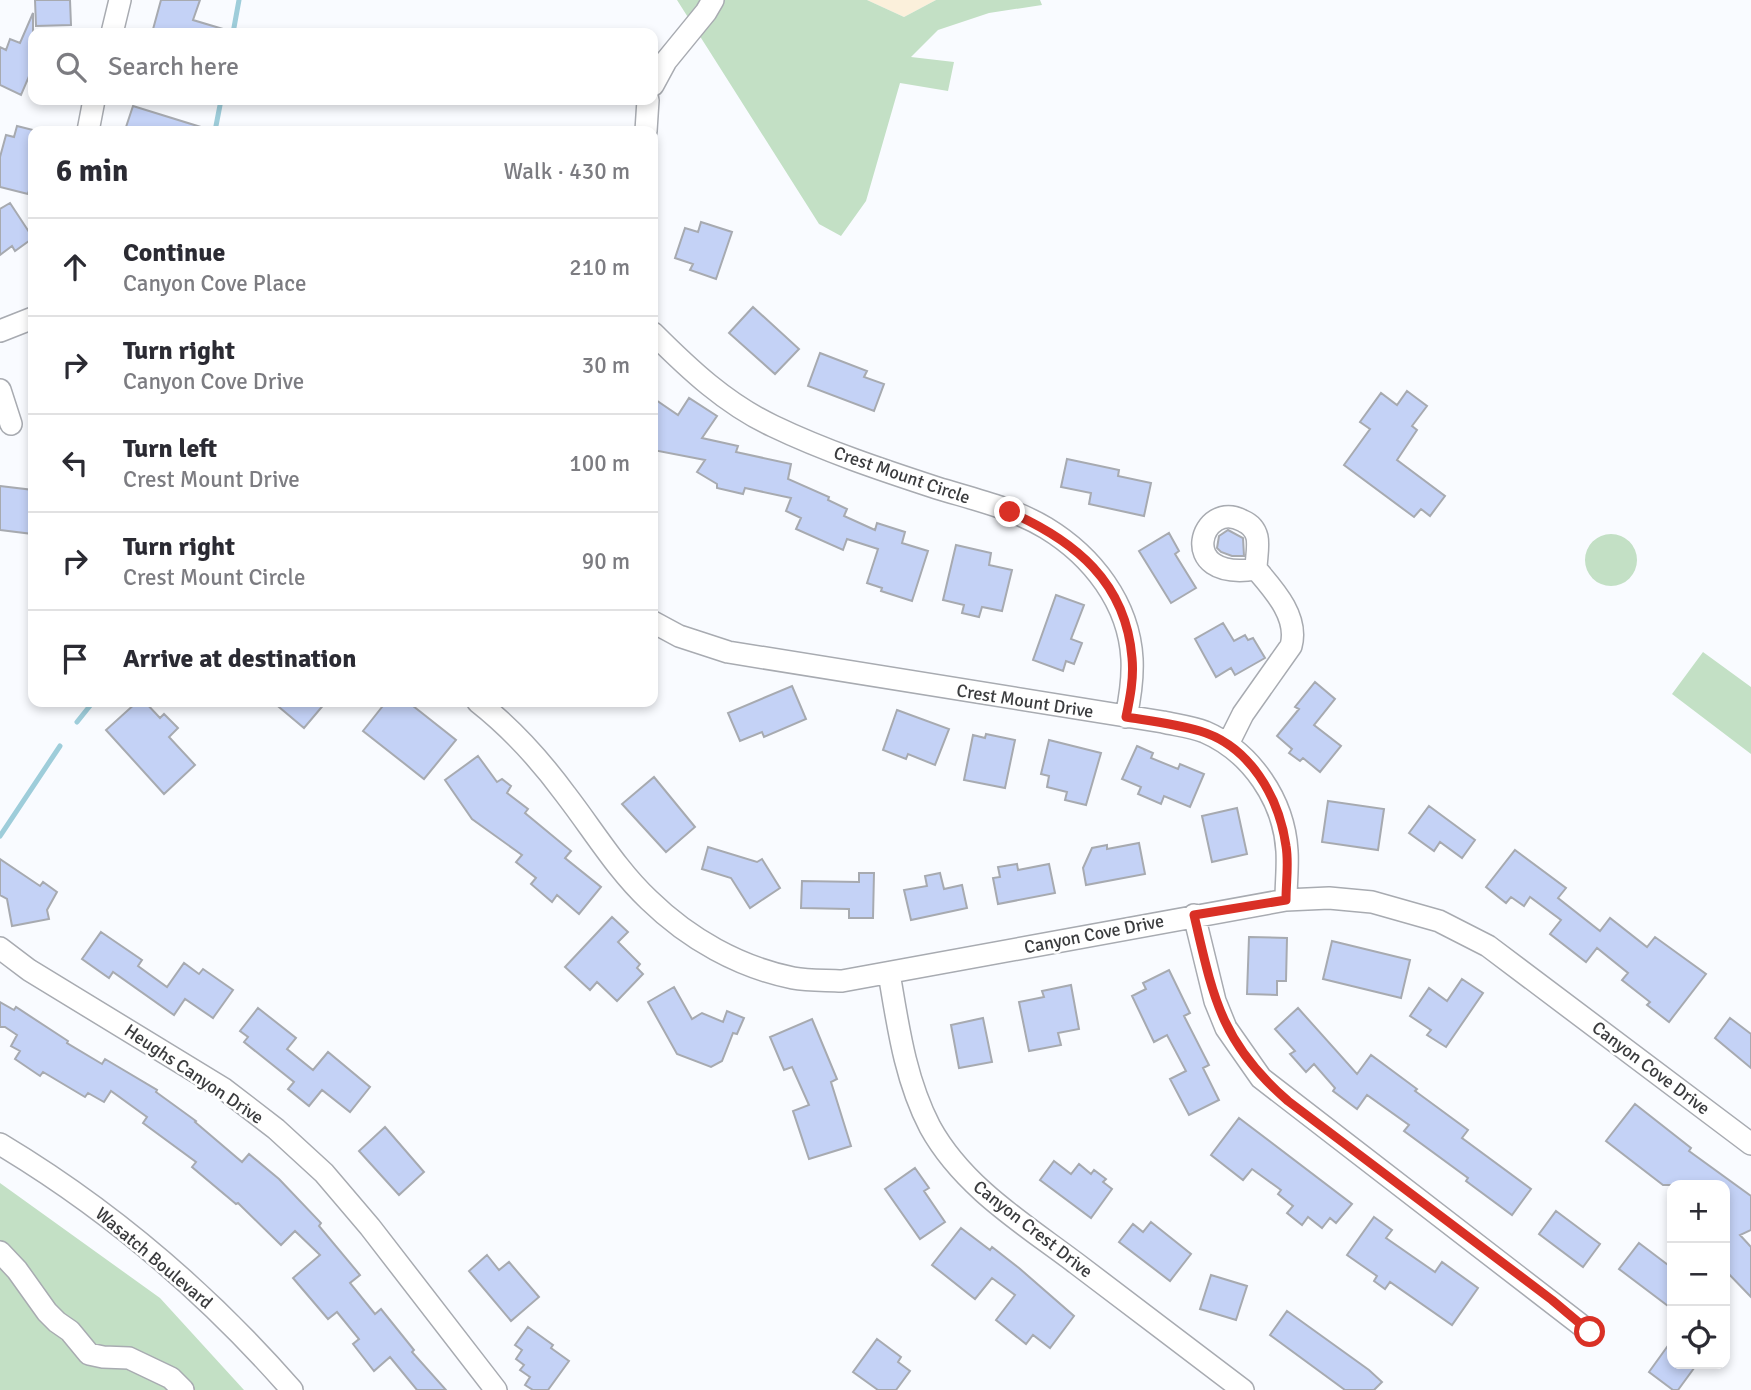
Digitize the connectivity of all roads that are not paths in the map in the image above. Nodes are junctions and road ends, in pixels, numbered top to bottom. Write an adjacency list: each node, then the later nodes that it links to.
1 (120, 0): 3 (street)
2 (713, 0): 4 (street)
3 (112, 28)
4 (658, 76)
5 (93, 105): 7 (street)
6 (648, 105): 8 (street)
7 (89, 126)
8 (646, 126)
9 (28, 320): 10 (street)
10 (0, 331)
11 (658, 338): 17 (street, Crest Mount Circle)
12 (0, 390): 13 (street)
13 (11, 424)
14 (1256, 569): 18 (street)
15 (658, 625): 17 (street, Crest Mount Drive)
16 (483, 707): 22 (street, Canyon Cove Drive)
17 (1126, 717): 18 (street, Crest Mount Drive)
18 (1228, 744): 19 (street, Crest Mount Drive)
19 (1286, 900): 20 (street, Canyon Cove Drive); 24 (street, Canyon Cove Drive)
20 (1194, 915): 22 (street, Canyon Cove Drive); 26 (street)
21 (0, 948): 29 (street, Heughs Canyon Drive)
22 (889, 973): 30 (street, Canyon Crest Drive)
23 (0, 1144): 28 (street, Wasatch Boulevard)
24 (1751, 1144)
25 (0, 1252): 27 (street)
26 (1590, 1332)
27 (183, 1390)
28 (292, 1390)
29 (496, 1390)
30 (1243, 1390)

